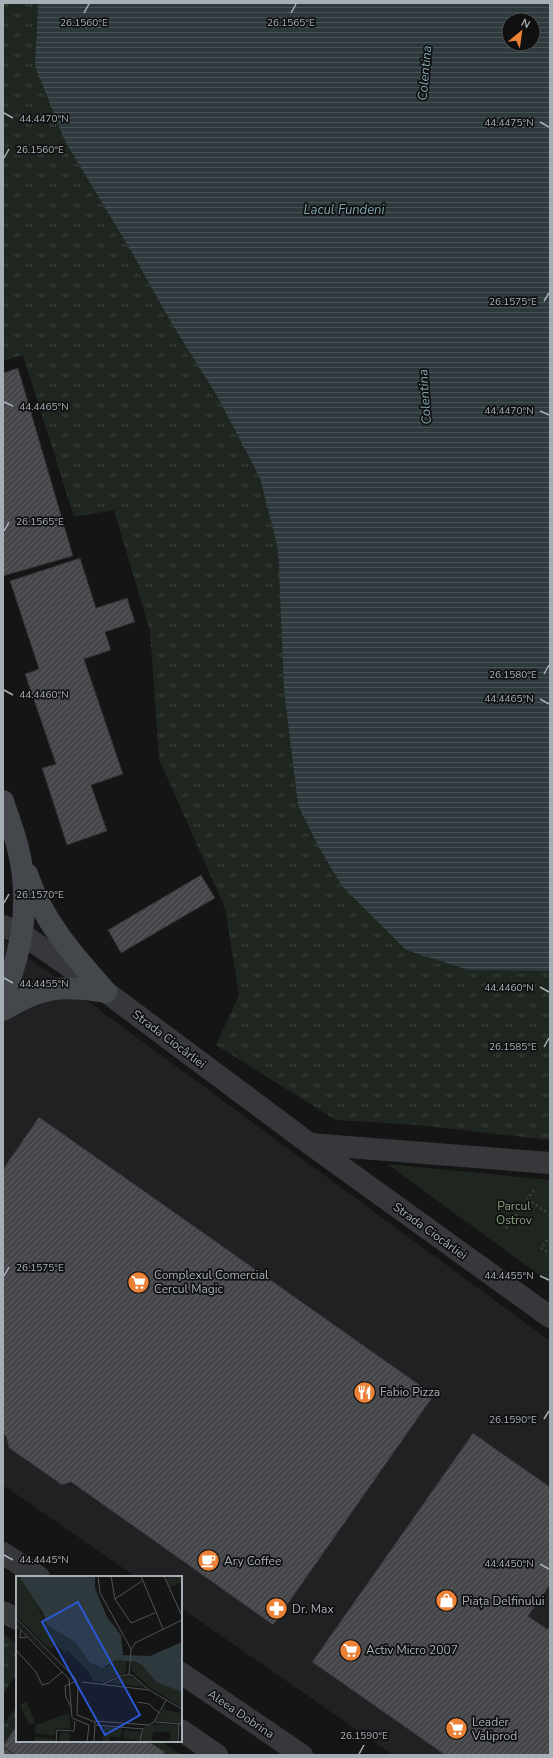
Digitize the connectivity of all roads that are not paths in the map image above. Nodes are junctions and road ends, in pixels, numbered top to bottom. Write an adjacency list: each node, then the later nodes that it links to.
1 (3, 801): 2 (main road)
2 (18, 849): 3 (main road); 4 (main road)
3 (12, 930): 4 (street, Strada Ciocârliei); 5 (main road)
4 (106, 992): 6 (main road); 7 (street, Strada Ciocârliei)
5 (3, 995)
6 (3, 1010)
7 (310, 1144): 8 (street); 9 (street, Strada Ciocârliei)
8 (550, 1163)
9 (550, 1317)
10 (3, 1553): 11 (street)
11 (37, 1576)
12 (3, 1612): 13 (street)
13 (16, 1618)
14 (182, 1674): 17 (street, Aleea Dobrina)
15 (182, 1731): 16 (street)
16 (217, 1755)
17 (302, 1755)

